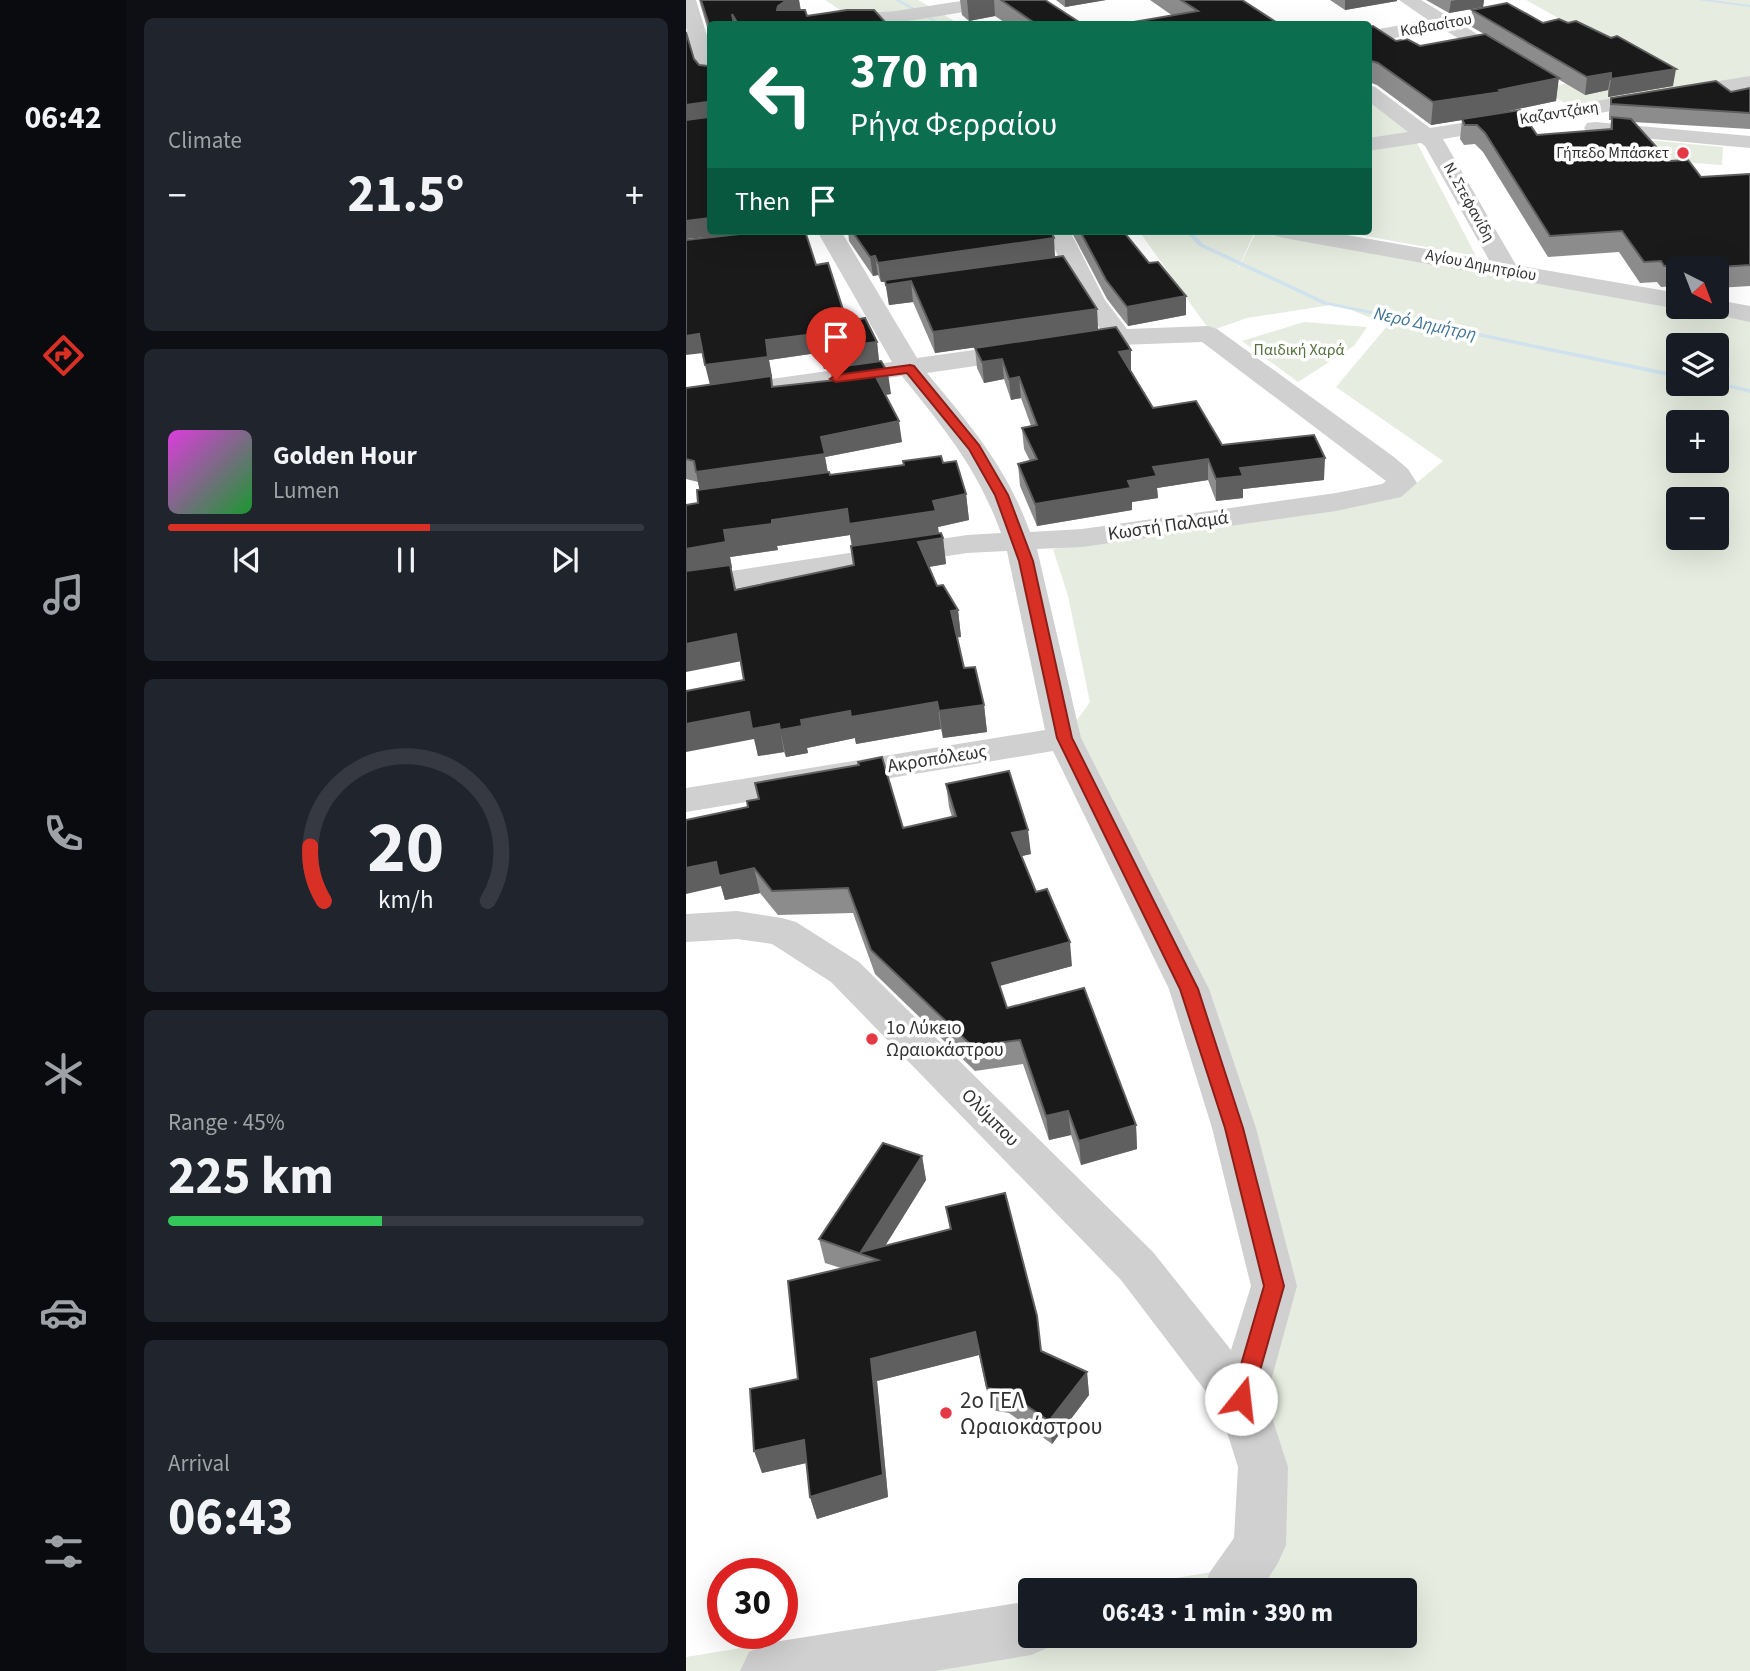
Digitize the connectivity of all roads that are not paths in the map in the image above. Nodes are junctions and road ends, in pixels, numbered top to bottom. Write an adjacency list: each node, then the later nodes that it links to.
1 (687, 0): 10 (street)
2 (807, 0): 7 (street)
3 (1000, 0): 6 (street)
4 (1408, 0): 9 (street)
5 (1481, 16): 9 (street, Καβασίτου)
6 (903, 19): 8 (street)
7 (820, 21)
8 (848, 21)
9 (1446, 23): 11 (street, Καβασίτου); 13 (street)
10 (697, 33): 12 (street)
11 (1372, 36)
12 (707, 65)
13 (1528, 73)
14 (1750, 82): 17 (street, Καζαντζάκη)
15 (1372, 93): 19 (street, Ν. Στεφανίδη)
16 (1564, 94): 17 (street)
17 (1587, 108): 18 (street, Καζαντζάκη)
18 (1514, 120): 19 (street, Καζαντζάκη); 20 (street)
19 (1428, 136): 21 (street, Καζαντζάκη); 27 (street, Ν. Στεφανίδη)
20 (1750, 142)
21 (1372, 144)
22 (830, 235): 29 (street)
23 (1060, 235): 25 (street)
24 (1307, 235): 27 (street, Αγίου Δημητρίου)
25 (1073, 264): 26 (street); 33 (street)
26 (1046, 268)
27 (1507, 270): 30 (street, Αγίου Δημητρίου)
28 (894, 290): 29 (street)
29 (867, 294): 34 (street)
30 (1666, 299)
31 (1729, 310): 32 (street)
32 (1750, 314)
33 (1121, 337): 34 (street); 36 (street, Κωστή Παλαμά)
34 (910, 369): 35 (street); 36 (street)
35 (686, 399)
36 (1019, 541): 37 (street, Κωστή Παλαμά); 38 (street)
37 (686, 587)
38 (1064, 738): 39 (street, Ακροπόλεως); 41 (street)
39 (686, 800)
40 (686, 928): 41 (street, Ολύμπου)
41 (1241, 1399): 42 (street, Ολύμπου)
42 (1237, 1578)
43 (1018, 1630): 44 (street)
44 (768, 1671)

